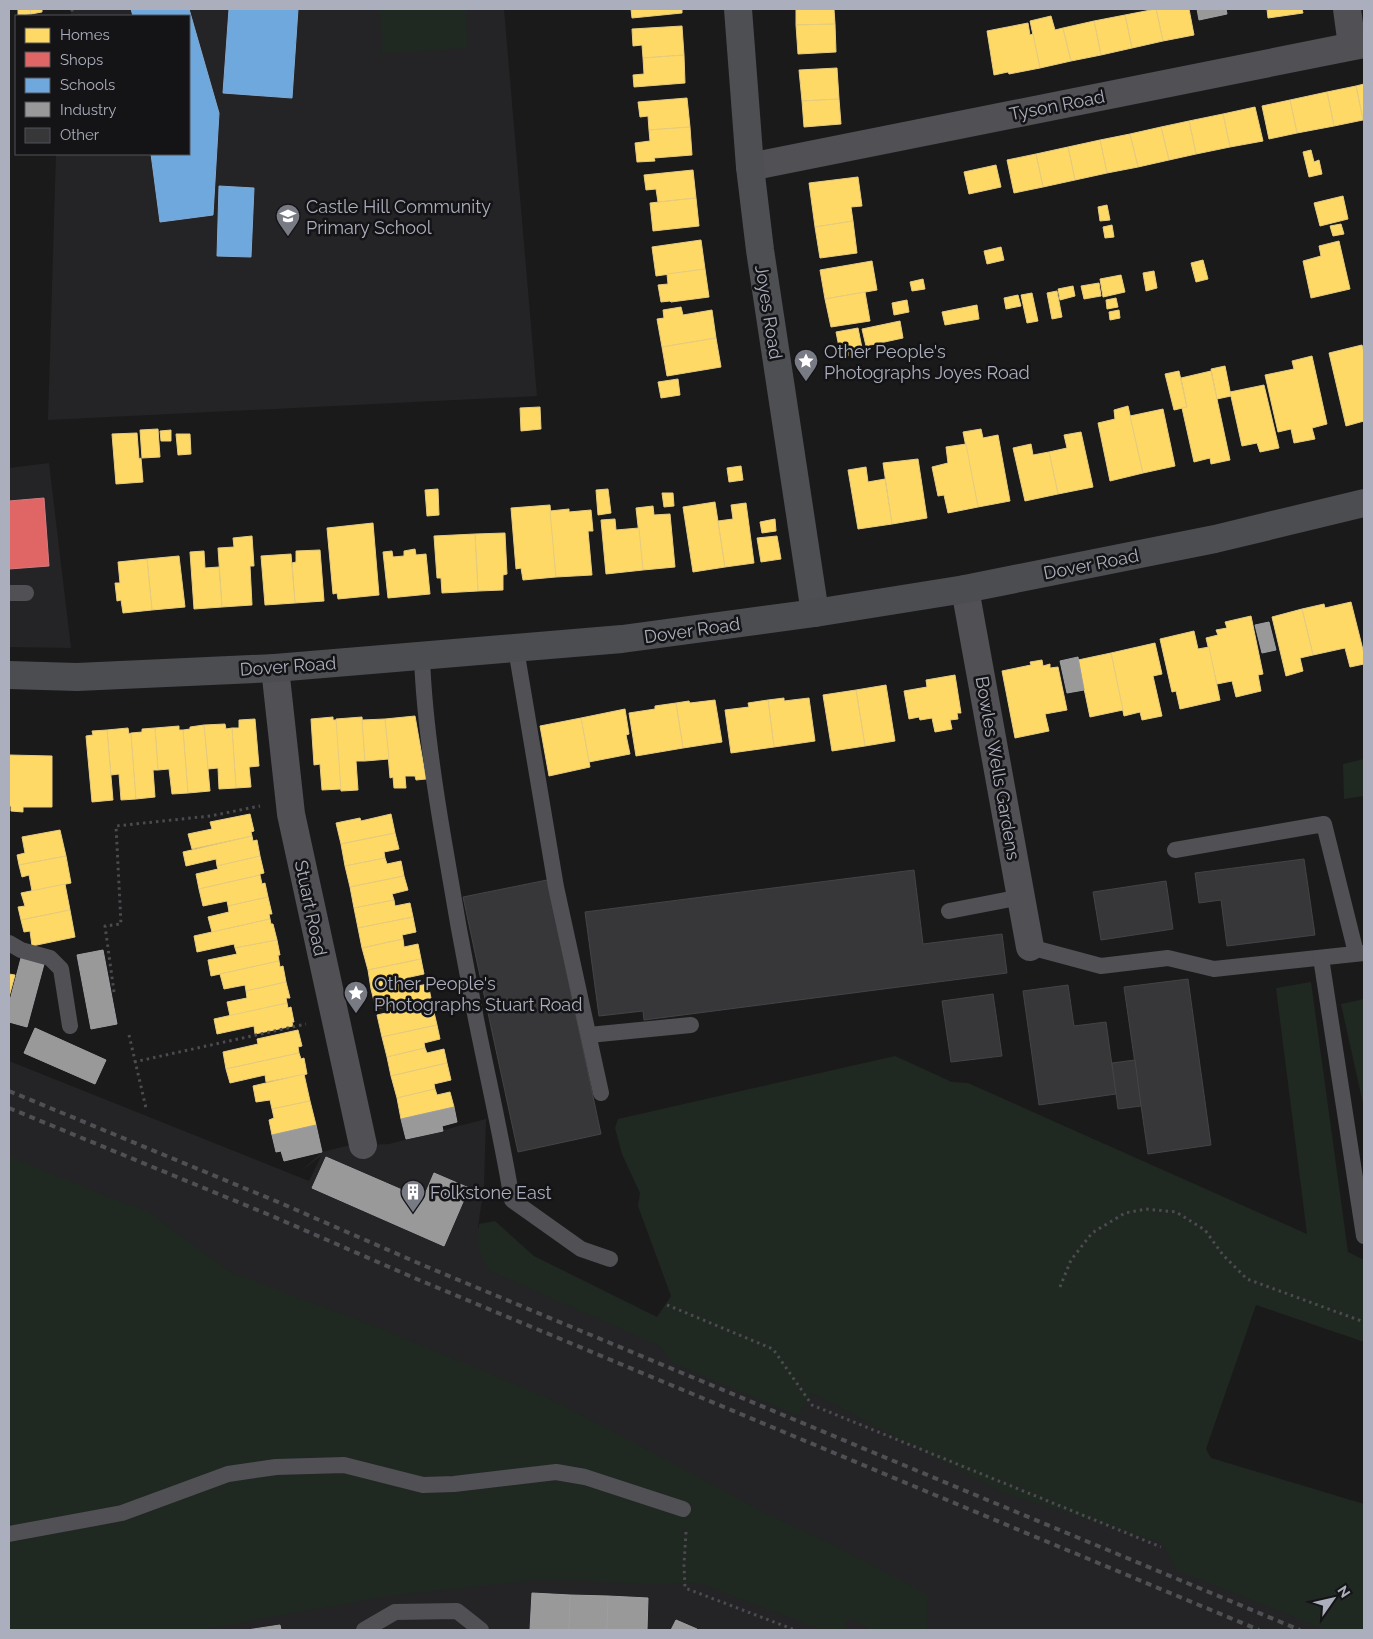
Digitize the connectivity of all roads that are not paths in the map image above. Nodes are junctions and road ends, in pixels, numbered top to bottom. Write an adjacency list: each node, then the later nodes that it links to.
1 (738, 9): 4 (street, Joyes Road)
2 (1348, 9): 3 (street)
3 (1358, 45): 4 (street, Tyson Road)
4 (750, 167): 9 (street, Joyes Road)
5 (1364, 502): 6 (main road, Dover Road)
6 (965, 590): 9 (main road, Dover Road); 15 (street, Bowles Wells Gardens)
7 (9, 593): 8 (lane)
8 (26, 593)
9 (815, 613): 10 (main road, Dover Road)
10 (516, 649): 11 (main road, Dover Road); 23 (lane)
11 (422, 656): 12 (main road, Dover Road); 27 (lane)
12 (275, 668): 13 (main road, Dover Road); 25 (street, Stuart Road)
13 (9, 676)
14 (1175, 850): 19 (lane)
15 (1021, 897): 16 (lane); 18 (street, Bowles Wells Gardens)
16 (949, 911)
17 (9, 943): 22 (lane)
18 (1030, 947): 20 (lane)
19 (1360, 953): 20 (lane)
20 (1321, 958): 26 (lane)
21 (691, 1025): 23 (lane)
22 (70, 1026)
23 (589, 1035): 24 (lane)
24 (601, 1093)
25 (363, 1145)
26 (1364, 1236)
27 (610, 1259)
28 (683, 1509): 29 (lane)
29 (9, 1534)
30 (364, 1630): 31 (lane)
31 (481, 1630)

